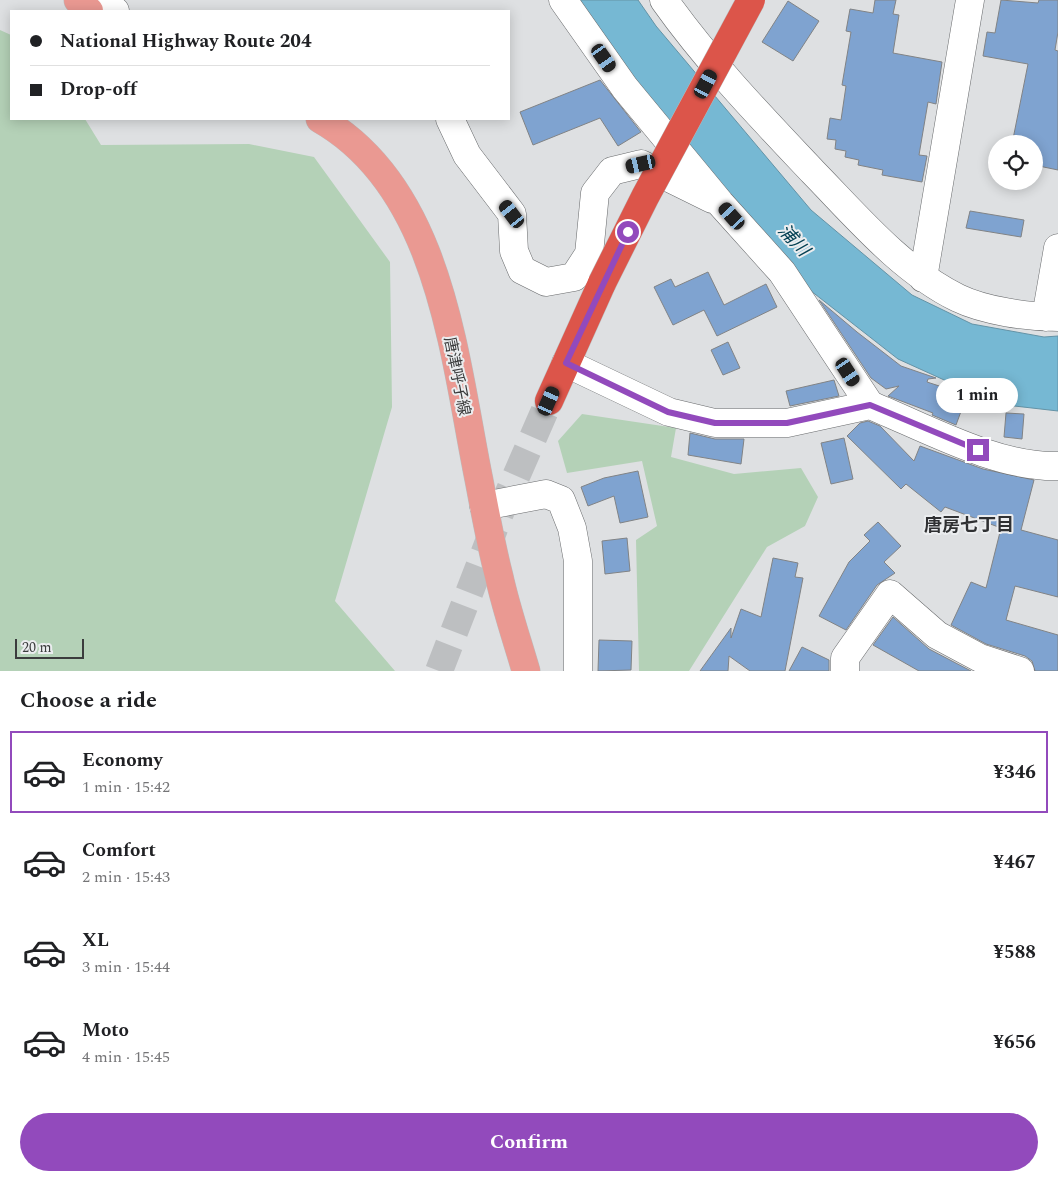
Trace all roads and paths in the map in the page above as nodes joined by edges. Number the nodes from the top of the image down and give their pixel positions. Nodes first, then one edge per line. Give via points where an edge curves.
1 (78, 0) edge
2 (99, 0) edge
3 (563, 0) edge
4 (664, 0) edge
5 (751, 0) edge
6 (970, 0) edge
7 (88, 10) edge
8 (114, 10) edge
9 (322, 120) edge
10 (450, 120) edge
11 (720, 203) junction
12 (1058, 248) edge
13 (923, 278) junction
14 (1052, 317) edge
15 (566, 363) junction
16 (549, 401) tunnel mouth
17 (870, 405) junction
18 (1058, 466) edge
19 (484, 506) junction
20 (526, 671) edge
21 (578, 671) edge
22 (845, 671) edge
23 (1020, 671) edge

1 - 7 main road
2 - 8 street
3 - 11 street via 625,88
4 - 13 street via 747,102 866,228
5 - 15 highway, bridge via 645,197
6 - 13 street
9 - 19 main road, 唐津呼子線 via 339,130 365,153 390,183 427,250 447,322
10 - 11 street via 467,155 512,214 514,250 522,270 546,282 574,277 588,254 595,193 612,171 641,164
11 - 17 street via 782,272
12 - 14 street
13 - 14 street via 960,299 1016,315
15 - 16 highway
15 - 17 street via 668,412 715,423 787,423
17 - 18 street via 1004,461 1039,467
19 - 20 main road, 唐津呼子線 via 499,577
19 - 21 street via 546,494 561,500 572,528 578,561
22 - 23 street via 845,658 890,594 938,635 980,658

